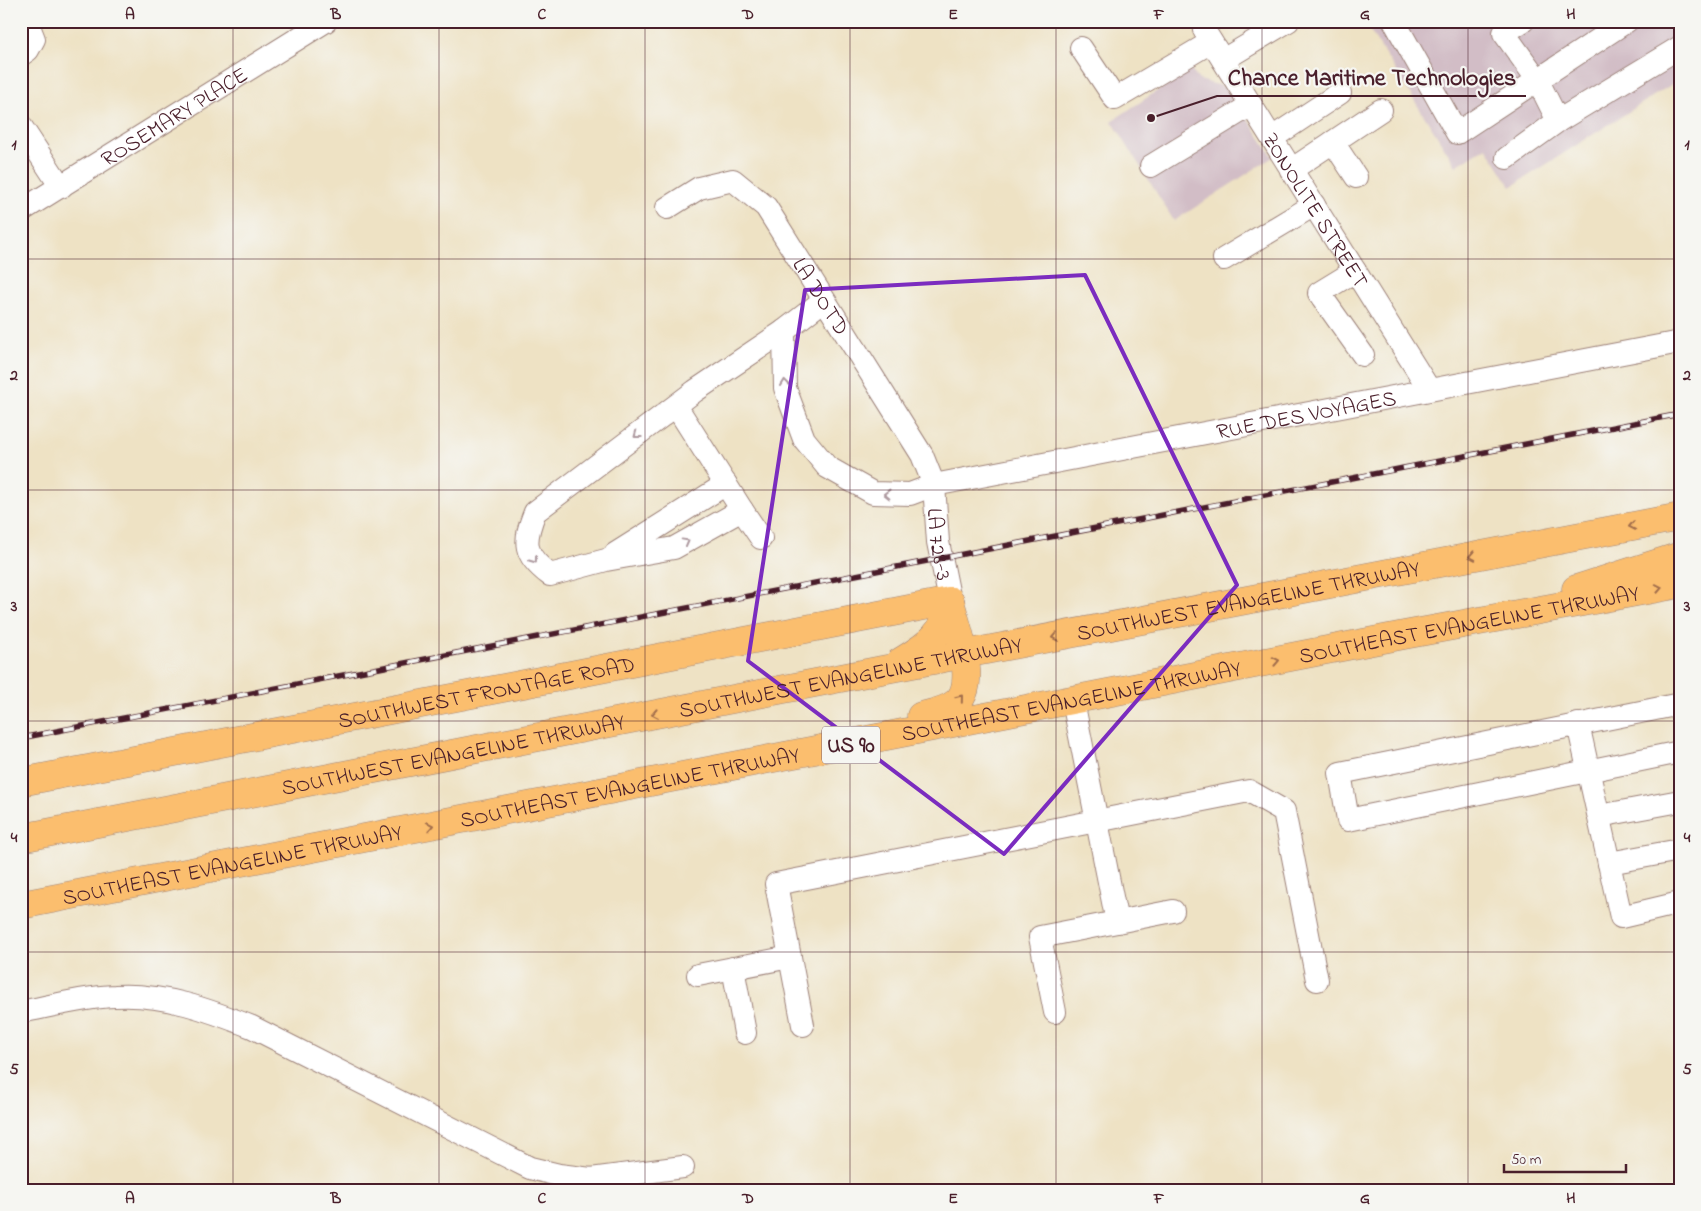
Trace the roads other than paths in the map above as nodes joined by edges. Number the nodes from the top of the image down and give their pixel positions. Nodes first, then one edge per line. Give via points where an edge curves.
1 (27, 21) edge
2 (326, 21) edge
3 (1288, 21) edge
4 (1394, 21) edge
5 (1523, 21) edge
6 (1628, 21) edge
7 (1213, 44) junction
8 (1680, 47) edge
9 (1081, 48) dead end
10 (21, 55) edge
11 (1537, 79) junction
12 (1340, 93) dead end
13 (1250, 105) junction
14 (1381, 110) dead end
15 (1558, 121) junction
16 (21, 126) edge
17 (1272, 138) junction
18 (1333, 142) junction
19 (1507, 158) dead end
20 (1151, 166) dead end
21 (1292, 170) junction
22 (1356, 177) dead end
23 (61, 187) junction
24 (1314, 205) junction
25 (667, 208) dead end
26 (21, 211) edge
27 (1224, 259) dead end
28 (1355, 271) junction
29 (824, 300) junction
30 (784, 331) junction
31 (1680, 342) edge
32 (1363, 355) dead end
33 (1429, 389) junction
34 (676, 406) junction
35 (726, 484) junction
36 (934, 485) junction
37 (742, 510) junction
38 (1680, 517) edge
39 (761, 538) dead end
40 (1680, 556) edge
41 (606, 560) junction
42 (1680, 584) edge
43 (950, 601) junction
44 (1475, 622) junction
45 (963, 654) junction
46 (892, 668) junction
47 (1072, 700) junction
48 (1680, 704) edge
49 (1578, 724) junction
50 (888, 738) junction
51 (1680, 752) edge
52 (1589, 771) junction
53 (21, 782) edge
54 (1680, 801) edge
55 (1599, 816) junction
56 (1096, 822) junction
57 (21, 838) edge
58 (1680, 850) edge
59 (1609, 863) junction
60 (1680, 903) edge
61 (21, 906) edge
62 (1172, 911) dead end
63 (1116, 922) junction
64 (790, 957) junction
65 (733, 968) junction
66 (698, 975) dead end
67 (1317, 980) dead end
68 (21, 1012) edge
69 (1055, 1012) dead end
70 (803, 1025) dead end
71 (745, 1034) dead end
72 (683, 1167) dead end

1 - 10 street via 34,39
2 - 23 street, ROSEMARY PLACE
3 - 7 street
4 - 11 street via 1457,133
5 - 11 street via 1504,33
6 - 11 street
7 - 9 street via 1115,99
7 - 13 street, ZONOLITE STREET
8 - 15 street
11 - 15 street
12 - 17 street
13 - 17 street, ZONOLITE STREET
13 - 20 street
14 - 18 street
15 - 19 street
16 - 23 street
17 - 21 street, ZONOLITE STREET
18 - 21 street
18 - 22 street
21 - 24 street, ZONOLITE STREET
23 - 26 street, ROSEMARY PLACE
24 - 27 street
24 - 28 street, ZONOLITE STREET
25 - 29 street, LA DOTD via 699,188 733,180 766,207
28 - 32 street via 1319,293
28 - 33 street, ZONOLITE STREET
29 - 30 street
29 - 36 street, LA DOTD via 922,455
30 - 34 street
36 -> 30 street, RUE DES VOYAGES via 910,494 873,493 827,468 804,438 785,388
31 - 33 street, RUE DES VOYAGES
33 - 36 street, RUE DES VOYAGES
34 - 35 street
34 -> 41 street via 534,512 526,548 536,564 550,575
35 - 37 street
35 - 41 street
36 - 43 street, LA 728-3 via 938,542
37 - 39 street
41 -> 37 street via 674,548
38 -> 45 main road, SOUTHWEST EVANGELINE THRUWAY
40 - 44 main road
44 -> 42 main road, SOUTHEAST EVANGELINE THRUWAY / US 90
43 - 45 main road
43 - 46 main road via 949,615 941,631 920,650
43 - 53 main road, SOUTHWEST FRONTAGE ROAD
47 -> 44 main road, SOUTHEAST EVANGELINE THRUWAY / US 90
45 - 46 main road, SOUTHWEST EVANGELINE THRUWAY
50 -> 45 main road via 920,716 946,710 961,698 968,680
46 -> 57 main road, SOUTHWEST EVANGELINE THRUWAY
47 - 50 main road, SOUTHEAST EVANGELINE THRUWAY / US 90
47 - 56 street
48 - 49 street
49 - 52 street
49 - 52 street via 1340,773 1348,820
61 -> 50 main road, SOUTHEAST EVANGELINE THRUWAY / US 90
51 - 52 street
52 - 55 street
54 - 55 street
55 - 59 street
56 - 63 street
56 - 64 street via 776,884
56 - 67 street via 1249,791 1284,811
58 - 59 street
59 - 60 street via 1621,917
62 - 63 street
63 - 69 street via 1040,937
64 - 65 street
64 - 70 street
65 - 66 street
65 - 71 street
68 - 72 street via 116,996 161,999 205,1009 252,1027 530,1168 591,1179

